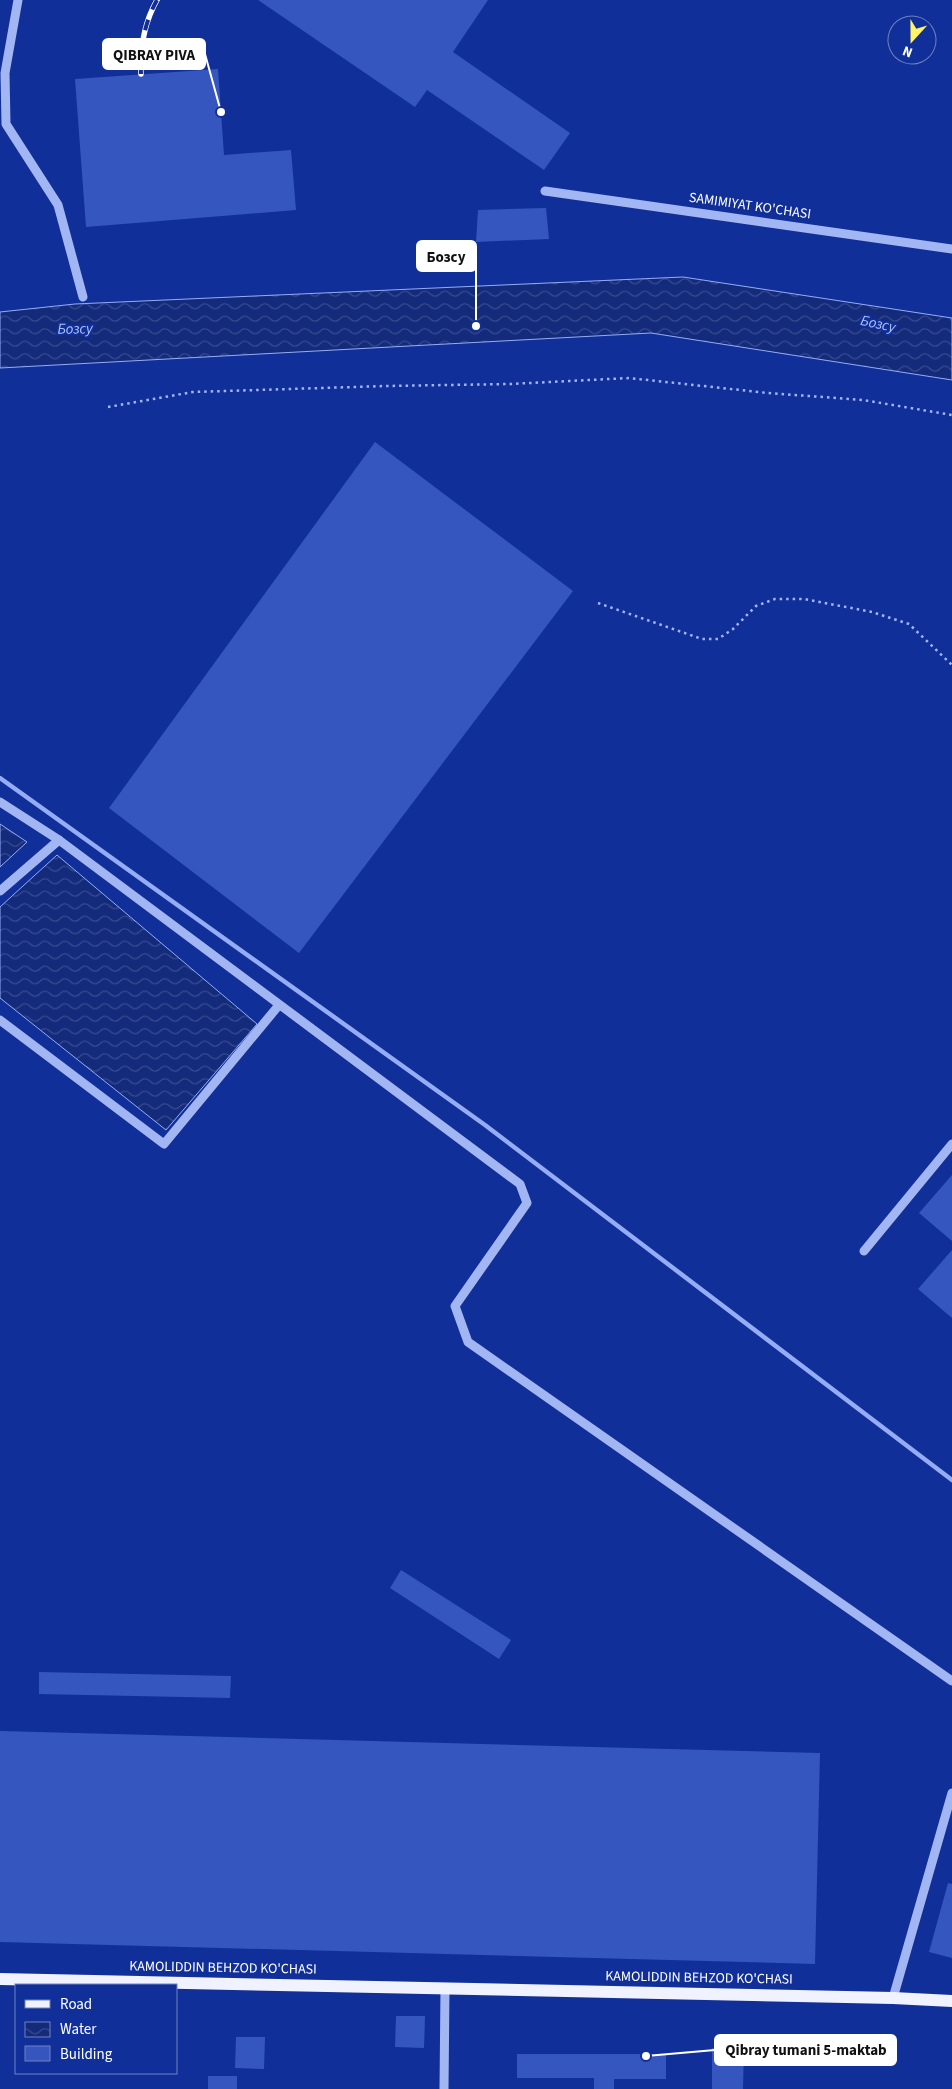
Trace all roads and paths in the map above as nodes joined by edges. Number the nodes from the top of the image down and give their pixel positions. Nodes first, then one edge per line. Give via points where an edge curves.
1 (18, 0) edge
2 (545, 191) dead end
3 (952, 248) edge
4 (83, 297) dead end
5 (108, 407) dead end
6 (952, 415) edge
7 (598, 603) dead end
8 (952, 665) edge
9 (0, 802) edge
10 (59, 840) junction
11 (0, 891) edge
12 (279, 1005) junction
13 (0, 1020) edge
14 (952, 1144) edge
15 (864, 1252) dead end
16 (952, 1680) edge
17 (952, 1794) edge
18 (0, 1979) edge
19 (445, 1988) junction
20 (894, 1998) junction
21 (952, 2001) edge
22 (444, 2089) edge

1 - 4 street via 5,73 6,124 58,205
2 - 3 street, SAMIMIYAT KO'CHASI
5 - 6 path via 193,392 629,378 863,400
7 - 8 path via 702,639 718,639 756,606 775,599 804,599 872,612 910,624
9 - 10 street
10 - 11 street
10 - 12 street
12 - 13 street via 164,1144
12 - 16 street via 520,1184 527,1203 455,1306 468,1342
14 - 15 street
17 - 20 street
18 - 19 main road, KAMOLIDDIN BEHZOD KO'CHASI
19 - 20 main road, KAMOLIDDIN BEHZOD KO'CHASI
19 - 22 street
20 - 21 main road, KAMOLIDDIN BEHZOD KO'CHASI

